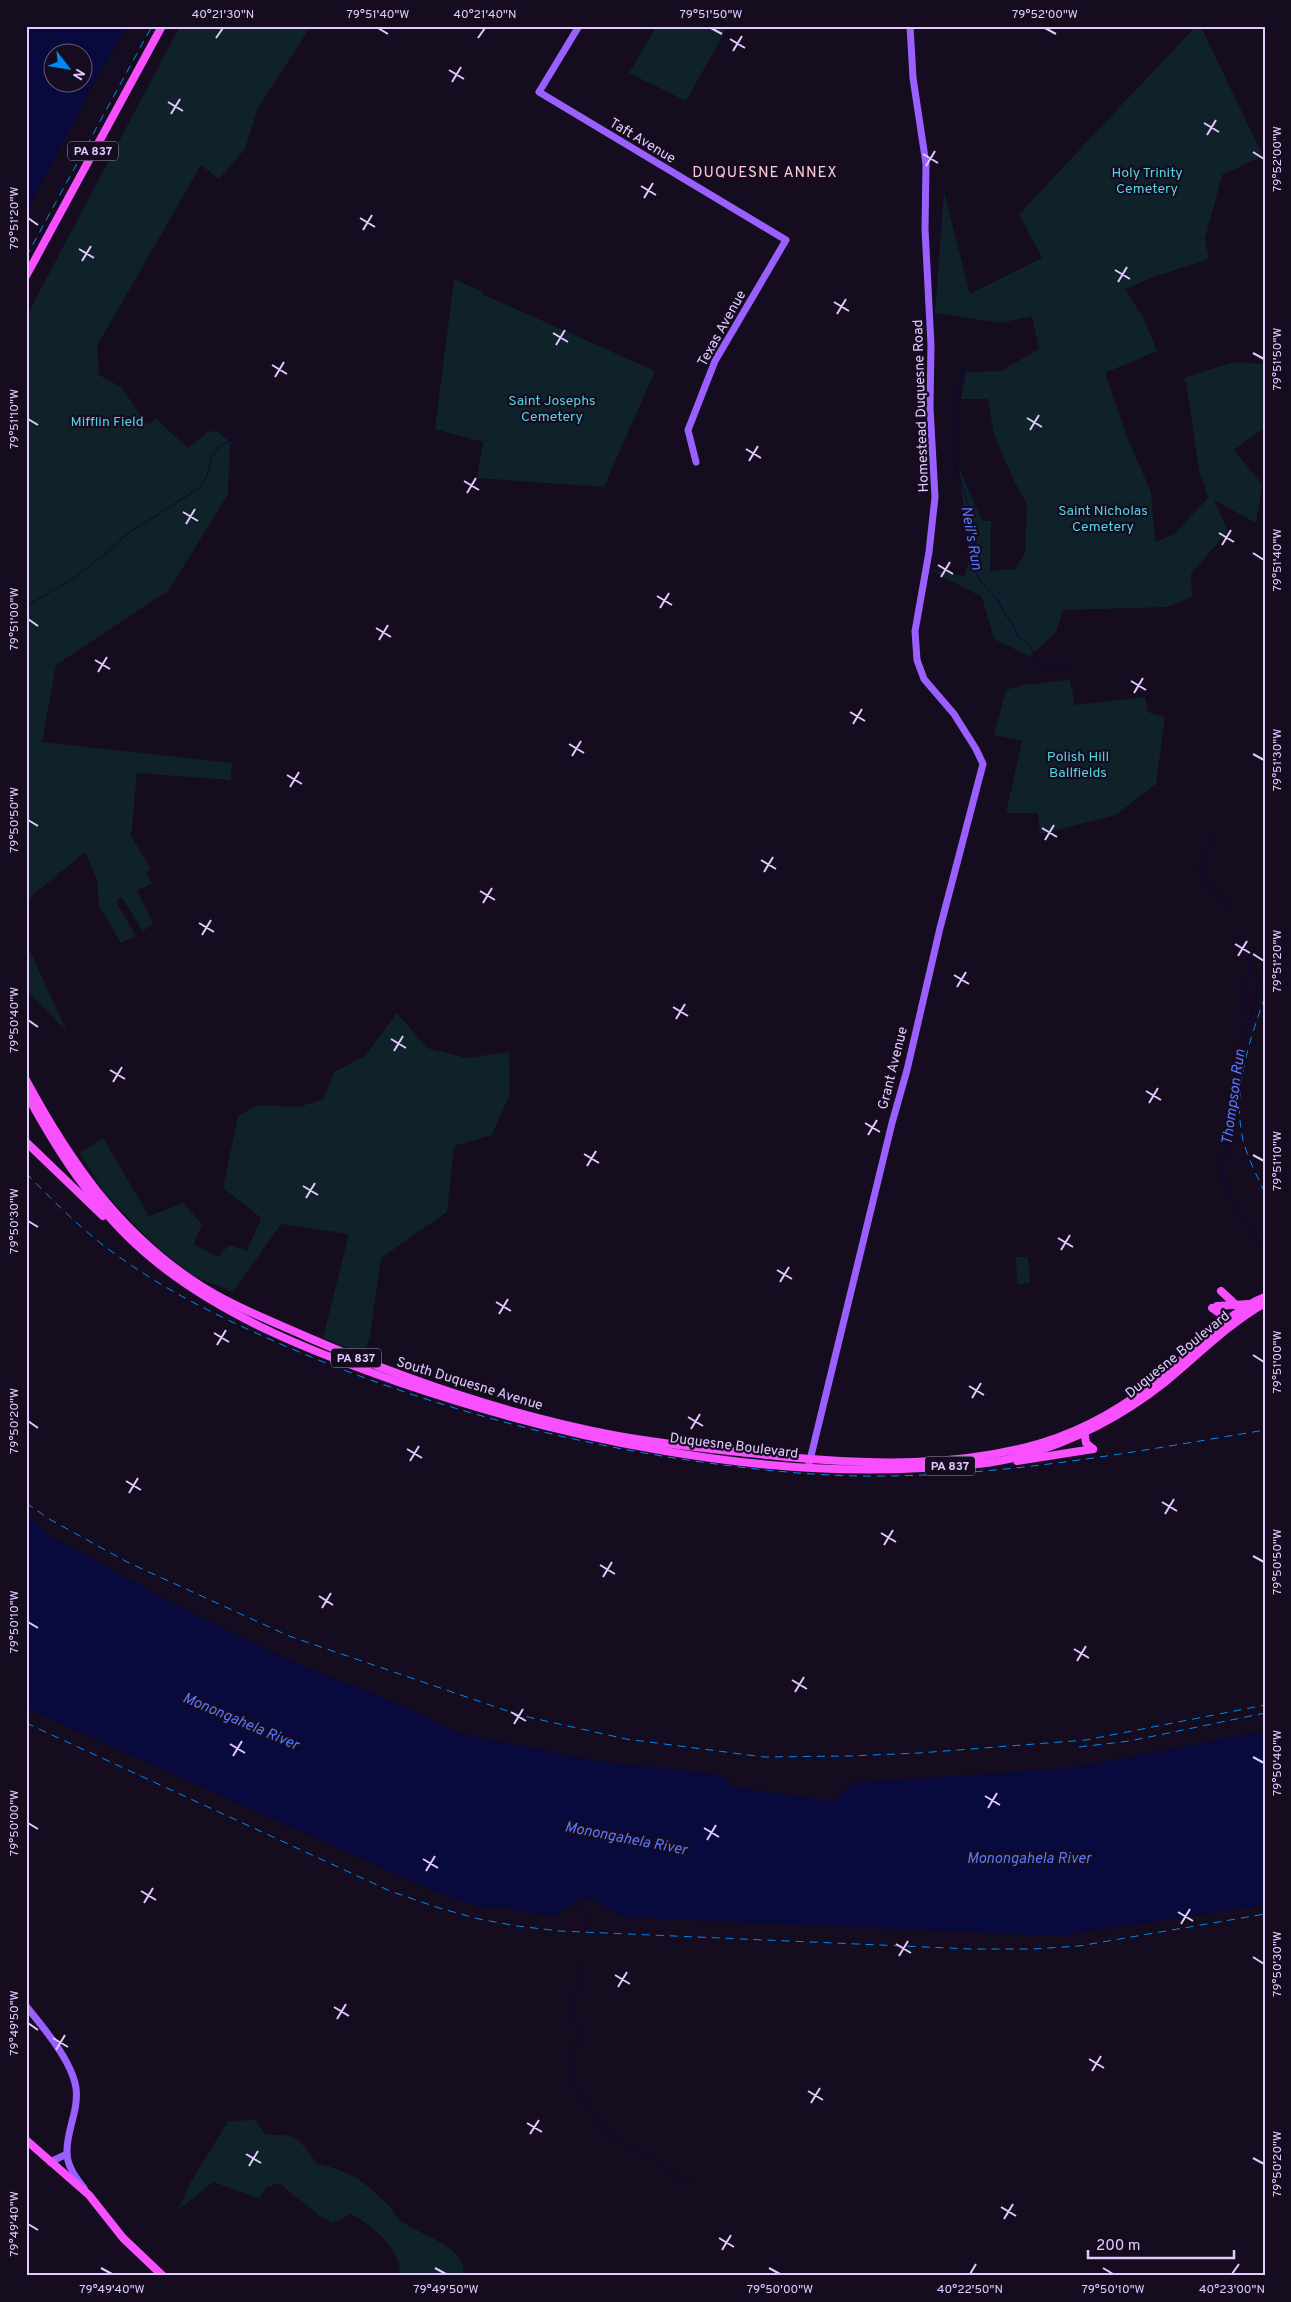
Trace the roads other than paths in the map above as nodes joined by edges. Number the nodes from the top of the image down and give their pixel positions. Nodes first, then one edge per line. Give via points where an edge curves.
1 (162, 26) edge
2 (579, 26) edge
3 (910, 26) edge
4 (786, 240) joint
5 (26, 276) edge
6 (696, 462) dead end
7 (982, 764) joint
8 (26, 1080) edge
9 (26, 1093) edge
10 (26, 1142) edge
11 (154, 1260) junction
12 (1221, 1291) dead end
13 (1265, 1297) edge
14 (1251, 1303) junction
15 (1265, 1303) edge
16 (1236, 1305) junction
17 (1221, 1326) junction
18 (1084, 1430) junction
19 (974, 1456) junction
20 (810, 1463) junction
21 (983, 1464) junction
22 (26, 2006) edge
23 (26, 2140) edge
24 (67, 2154) junction
25 (50, 2162) junction
26 (89, 2196) junction
27 (163, 2276) edge

1 - 5 main road, PA 837
2 - 4 street, Taft Avenue via 539,92
3 - 7 street, Homestead Duquesne Road via 913,78 926,164 925,229 935,498 916,631 917,660 924,679 954,714
4 - 6 street, Texas Avenue via 714,361 688,430
7 - 20 street, Grant Avenue
8 - 20 main road, South Duquesne Avenue / PA 837 via 84,1175 107,1205 165,1260 193,1281 261,1317 380,1368 494,1406 631,1438
9 - 11 main road via 62,1156 86,1189 122,1231
10 - 11 main road, PA 837 via 117,1231
11 - 20 main road, Duquesne Boulevard / PA 837 via 230,1311 315,1350 384,1377 507,1416 584,1435 739,1461
12 - 16 main road
13 - 14 main road, Duquesne Boulevard / PA 837
14 - 16 main road
14 - 17 main road, Duquesne Boulevard / PA 837
15 - 18 main road, Duquesne Boulevard / PA 837 via 1239,1320 1141,1400
16 - 17 main road via 1214,1307 1222,1315
17 - 18 main road, Duquesne Boulevard / PA 837 via 1146,1389
18 - 19 main road, Duquesne Boulevard / PA 837 via 1027,1447
18 - 21 main road, Duquesne Boulevard / PA 837 via 1028,1454
18 - 21 main road via 1086,1443 1093,1449
19 - 20 main road, Duquesne Boulevard / PA 837
19 - 21 main road
20 - 21 main road, Duquesne Boulevard / PA 837 via 898,1469
22 - 24 street via 46,2030 72,2073 76,2112
23 - 25 main road
24 - 25 street
24 - 26 street via 72,2172
25 - 26 main road
26 - 27 main road via 124,2238

